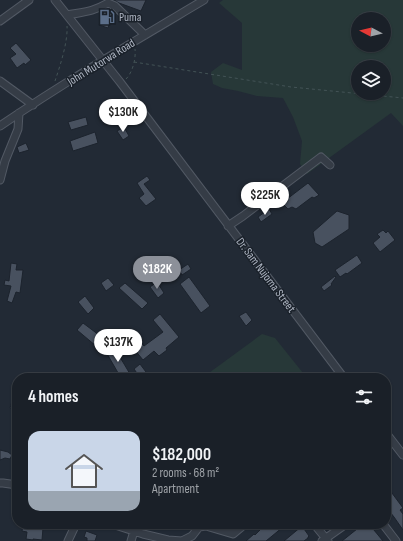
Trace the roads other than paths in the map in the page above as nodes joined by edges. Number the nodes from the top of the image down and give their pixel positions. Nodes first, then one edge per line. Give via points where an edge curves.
1 (29, 0) edge
2 (56, 0) edge
3 (204, 0) edge
4 (67, 15) junction
5 (0, 21) edge
6 (145, 35) junction
7 (103, 60) junction
8 (0, 81) edge
9 (33, 105) junction
10 (19, 113) junction
11 (0, 126) edge
12 (330, 164) dead end
13 (0, 180) edge
14 (228, 226) junction
15 (340, 373) edge
16 (391, 439) edge
17 (403, 455) edge
18 (0, 483) edge
19 (12, 484) edge
20 (74, 529) edge
21 (128, 529) edge
22 (198, 529) edge
23 (216, 529) edge
24 (239, 529) edge
25 (317, 529) edge
26 (339, 529) edge
27 (387, 529) edge
28 (134, 531) junction
29 (192, 538) edge
30 (325, 540) edge
31 (68, 541) edge
32 (131, 541) edge
33 (396, 541) edge

1 - 5 street
2 - 4 street, Dr. Sam Nujoma Street
3 - 6 street, John Mutorwa Road
4 - 6 street via 88,12 108,3 115,6
4 - 7 street, Dr. Sam Nujoma Street
6 - 7 street, John Mutorwa Road
7 - 9 street, John Mutorwa Road
7 - 14 street, Dr. Sam Nujoma Street
8 - 9 street
9 - 10 street, John Mutorwa Road
10 - 11 street, John Mutorwa Road
10 - 13 street via 18,129
12 - 14 street via 321,157
14 - 15 street, Dr. Sam Nujoma Street
16 - 17 street
18 - 19 street
20 - 31 street
21 - 28 street
22 - 29 street
23 - 24 street via 233,534
25 - 30 street
26 - 30 street
27 - 33 street
28 - 29 street via 168,540 182,541
28 - 32 street

